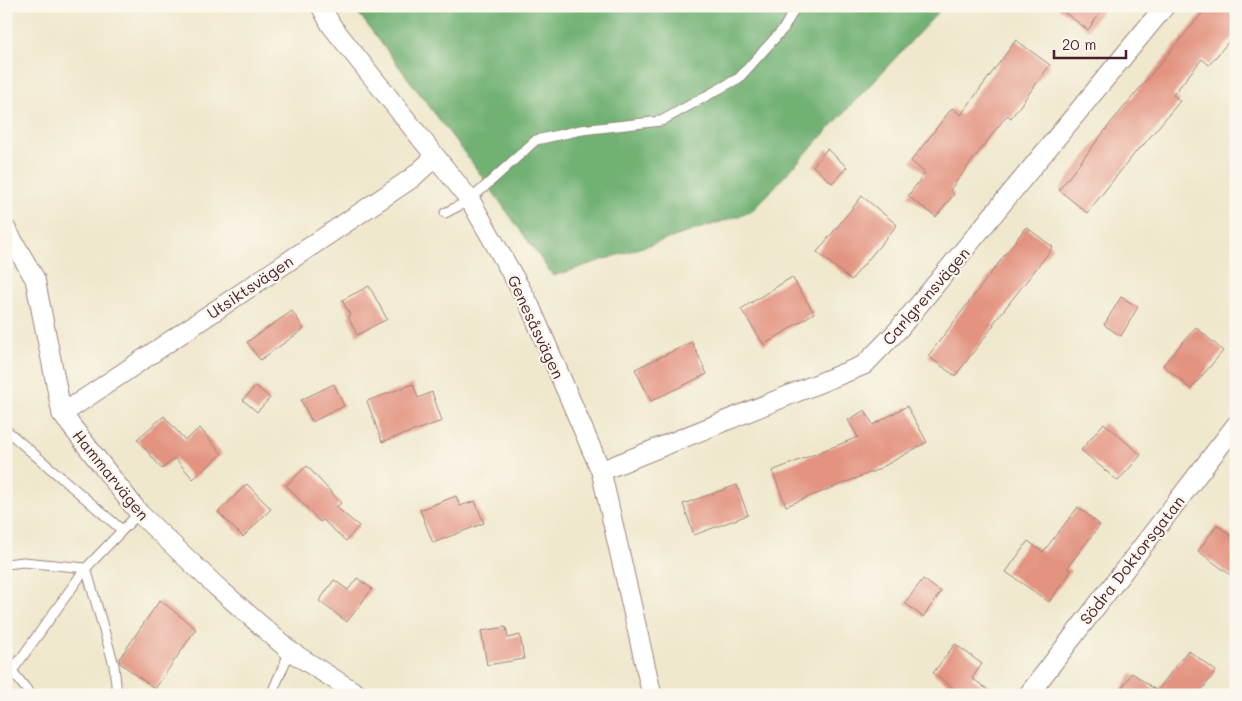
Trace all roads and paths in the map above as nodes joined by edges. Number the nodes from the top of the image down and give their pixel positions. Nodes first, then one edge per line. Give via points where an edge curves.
1 (321, 6) edge
2 (796, 6) edge
3 (1165, 6) edge
4 (435, 157) junction
5 (470, 200) junction
6 (445, 213) dead end
7 (6, 229) edge
8 (62, 414) junction
9 (1236, 426) edge
10 (6, 430) edge
11 (601, 471) junction
12 (139, 513) junction
13 (122, 530) junction
14 (6, 556) edge
15 (23, 562) junction
16 (6, 564) edge
17 (86, 568) junction
18 (290, 652) junction
19 (31, 695) edge
20 (117, 695) edge
21 (271, 695) edge
22 (359, 695) edge
23 (652, 695) edge
24 (1028, 695) edge

1 - 4 street, Genesåsvägen via 331,25
2 - 5 lane via 784,28 739,78 661,121 581,130 536,140
3 - 11 street, Carlgrensvägen via 898,330 864,366
4 - 5 street, Genesåsvägen
4 - 8 street, Utsiktsvägen via 412,178
5 - 6 lane
5 - 11 street, Genesåsvägen via 529,304
7 - 8 street, Hammarvägen via 35,279
8 - 12 street, Hammarvägen
9 - 24 street, Södra Doktorsgatan
10 - 13 lane
11 - 23 street, Genesåsvägen
12 - 13 lane
12 - 18 street, Hammarvägen
13 - 17 lane
14 - 15 lane
15 - 16 lane
15 - 17 lane
17 - 19 lane via 12,671
17 - 20 lane via 114,665
18 - 21 lane
18 - 22 street, Hammarvägen

